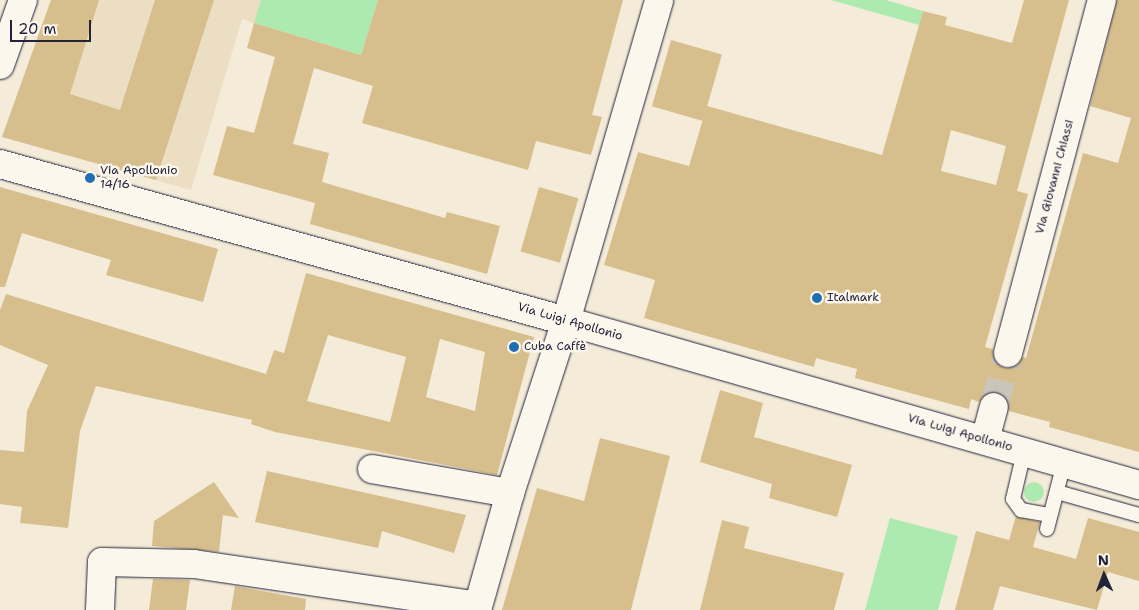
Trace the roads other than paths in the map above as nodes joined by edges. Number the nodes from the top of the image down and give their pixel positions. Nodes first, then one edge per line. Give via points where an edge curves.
1 (22, 0) edge
2 (658, 0) edge
3 (1102, 0) edge
4 (0, 65) edge
5 (0, 164) edge
6 (566, 321) junction
7 (1008, 353) tunnel mouth
8 (994, 407) tunnel mouth
9 (985, 440) junction
10 (1024, 452) junction
11 (1064, 463) junction
12 (372, 470) dead end
13 (1139, 485) edge
14 (1057, 492) junction
15 (510, 493) junction
16 (1139, 515) edge
17 (477, 608) edge
18 (100, 610) edge

1 - 4 street
2 - 6 street
3 - 7 street, Via Giovanni Chiassi
5 - 6 street, Via Luigi Apollonio
6 - 9 street, Via Luigi Apollonio
6 - 15 street
8 - 9 street
9 - 10 street, Via Luigi Apollonio
10 - 11 street, Via Luigi Apollonio
10 - 14 lane via 1013,500 1021,510 1049,522
11 - 13 street, Via Luigi Apollonio
11 - 14 lane
12 - 15 street
14 - 16 lane
15 - 17 street
17 - 18 street via 194,564 102,562

